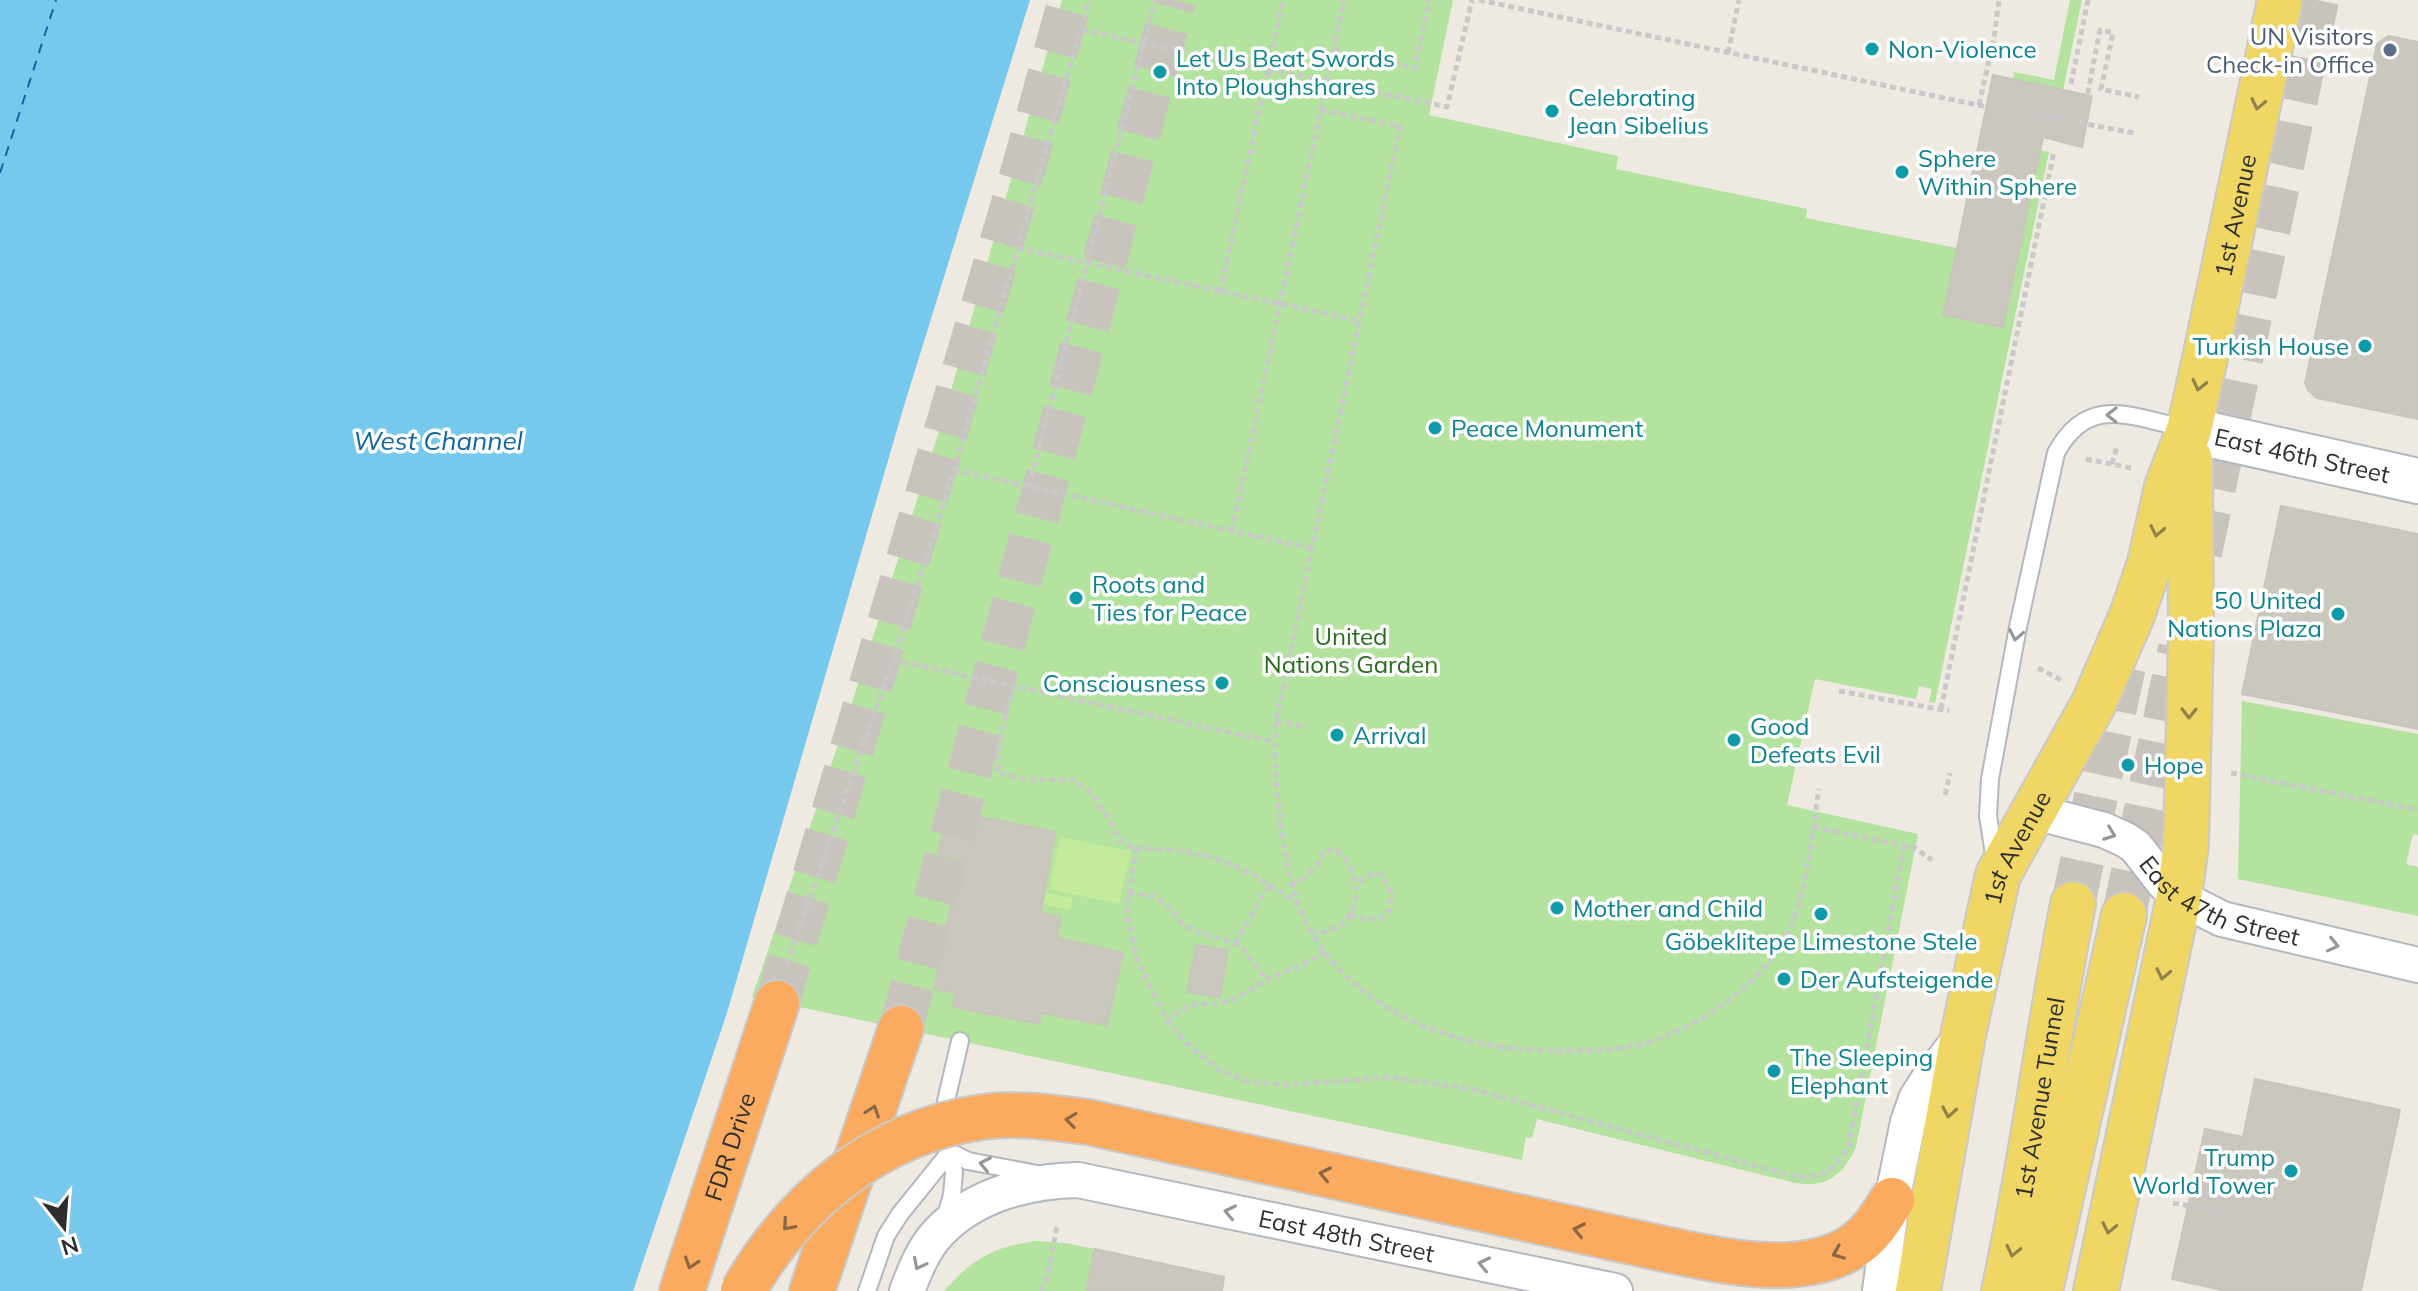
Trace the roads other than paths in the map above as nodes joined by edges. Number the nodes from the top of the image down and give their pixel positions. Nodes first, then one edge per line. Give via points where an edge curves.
1 (2280, 0) edge
2 (2189, 430) junction
3 (2418, 481) edge
4 (2035, 812) junction
5 (1998, 875) junction
6 (2179, 897) junction
7 (2073, 904) tunnel mouth
8 (2124, 915) tunnel mouth
9 (2418, 965) edge
10 (782, 984) tunnel mouth
11 (901, 1028) tunnel mouth
12 (1963, 1035) junction
13 (960, 1041) dead end
14 (950, 1152) junction
15 (1078, 1180) junction
16 (1892, 1200) junction
17 (940, 1231) junction
18 (682, 1291) edge
19 (743, 1291) edge
20 (812, 1291) edge
21 (867, 1291) edge
22 (907, 1291) edge
23 (1615, 1291) edge
24 (1880, 1291) edge
25 (1918, 1291) edge
26 (2004, 1291) edge
27 (2040, 1291) edge
28 (2096, 1291) edge

1 -> 2 main road, 1st Avenue
2 - 3 main road, East 46th Street
2 -> 4 main road, 1st Avenue via 2167,487 2132,615 2094,703
2 -> 5 lane via 2103,414 2075,425 2056,453 1990,779 1988,816
2 -> 6 main road, 1st Avenue via 2191,635 2186,844
4 - 5 main road, 1st Avenue
4 -> 6 street, East 47th Street via 2126,840
5 - 12 main road, 1st Avenue
6 -> 9 street, East 47th Street via 2222,919
6 -> 28 main road, 1st Avenue
7 -> 26 main road, 1st Avenue Tunnel
8 - 27 main road, 1st Avenue Tunnel
10 -> 18 highway, FDR Drive
20 -> 11 highway
12 - 16 street via 1916,1099
12 -> 25 main road, 1st Avenue
13 - 14 lane via 946,1101
15 -> 14 lane via 968,1161
14 - 17 lane via 952,1195
14 - 21 lane via 886,1236
15 - 17 street, East 48th Street via 1026,1185 1000,1194 976,1204
23 -> 15 street, East 48th Street
16 -> 19 highway, bridge via 1859,1242 1816,1262 1714,1260 1088,1122 984,1117 888,1147 833,1182 775,1240
16 - 24 street
17 -> 22 street

